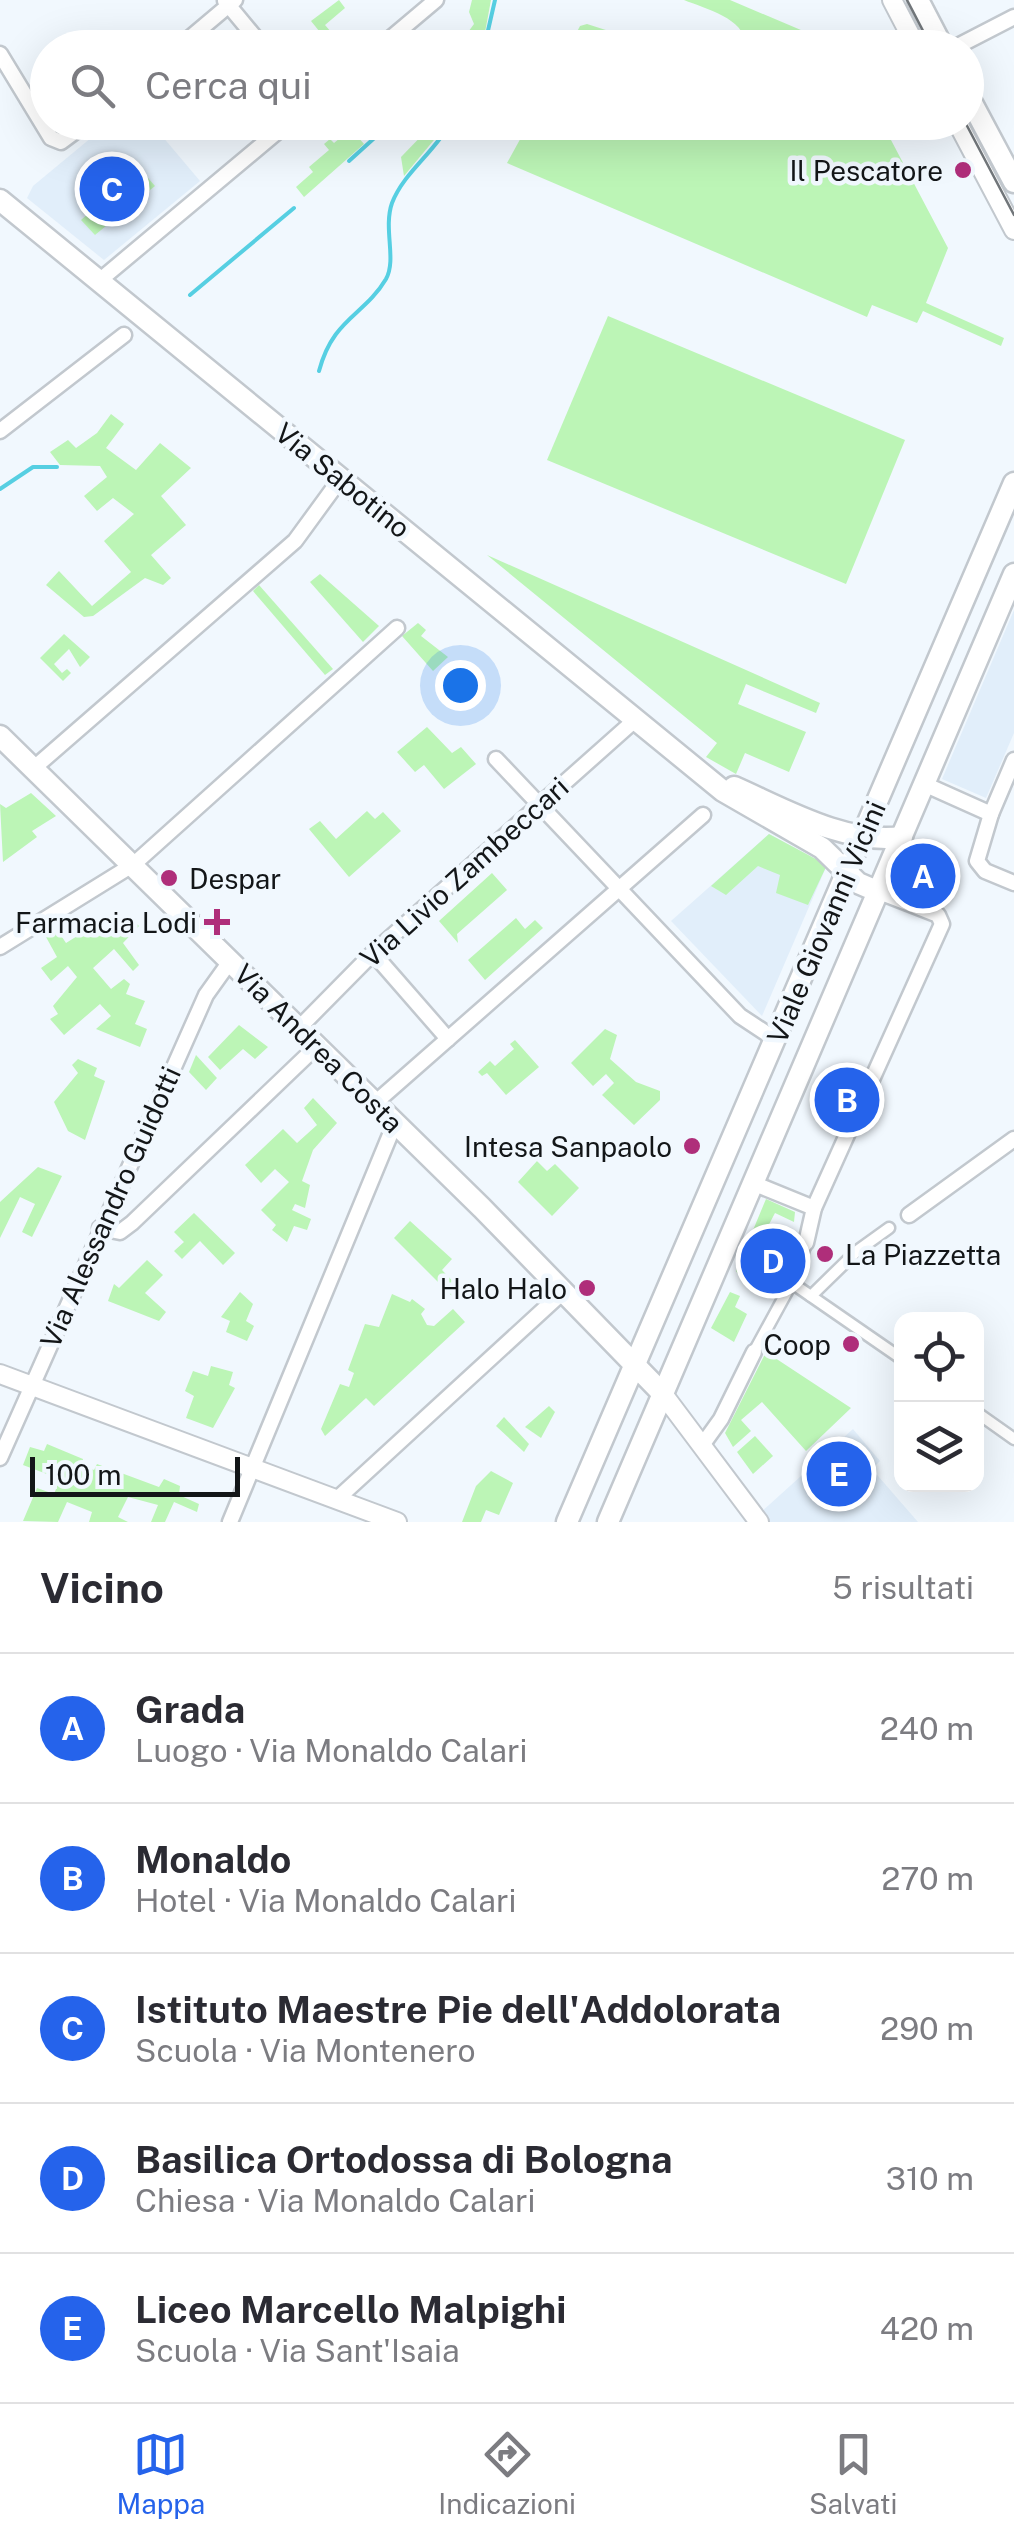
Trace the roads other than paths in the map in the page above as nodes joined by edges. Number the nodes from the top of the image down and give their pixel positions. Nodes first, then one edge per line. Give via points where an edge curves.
1 (436, 0) edge
2 (892, 0) edge
3 (918, 0) edge
4 (229, 2) edge
5 (1014, 16) edge
6 (198, 30) edge
7 (250, 30) edge
8 (400, 30) edge
9 (908, 30) edge
10 (934, 30) edge
11 (984, 32) edge
12 (0, 54) edge
13 (30, 101) edge
14 (984, 126) edge
15 (267, 140) edge
16 (966, 140) edge
17 (1014, 182) edge
18 (0, 200) edge
19 (1014, 230) edge
20 (99, 281) junction
21 (124, 335) dead end
22 (0, 431) edge
23 (341, 478) junction
24 (1014, 483) edge
25 (1014, 574) edge
26 (397, 628) dead end
27 (635, 720) junction
28 (0, 736) edge
29 (496, 759) dead end
30 (1014, 760) edge
31 (686, 761) junction
32 (34, 768) junction
33 (924, 784) junction
34 (538, 804) junction
35 (702, 814) dead end
36 (992, 814) junction
37 (863, 837) junction
38 (902, 837) junction
39 (134, 864) junction
40 (848, 871) junction
41 (1014, 883) edge
42 (619, 888) junction
43 (878, 892) junction
44 (0, 947) edge
45 (373, 953) junction
46 (230, 960) junction
47 (299, 1028) junction
48 (448, 1039) junction
49 (775, 1039) junction
50 (316, 1046) junction
51 (810, 1054) junction
52 (375, 1103) junction
53 (395, 1123) junction
54 (1014, 1140) edge
55 (755, 1184) junction
56 (814, 1208) junction
57 (909, 1215) dead end
58 (100, 1228) junction
59 (890, 1228) dead end
60 (806, 1243) joint
61 (792, 1282) junction
62 (565, 1290) junction
63 (811, 1296) junction
64 (754, 1352) joint
65 (894, 1353) edge
66 (636, 1362) junction
67 (0, 1374) edge
68 (30, 1386) junction
69 (663, 1394) junction
70 (984, 1418) edge
71 (1014, 1439) edge
72 (706, 1449) junction
73 (0, 1458) edge
74 (252, 1469) junction
75 (336, 1500) junction
76 (230, 1522) edge
77 (397, 1522) edge
78 (566, 1522) edge
79 (608, 1522) edge
80 (758, 1522) edge

1 - 8 street
2 - 9 street
3 - 10 main road
4 - 6 street
4 - 7 street
5 - 11 street
12 - 13 street
14 - 17 main road
15 - 20 street
16 - 19 street
18 - 20 main road, Via Sabotino
20 - 23 main road, Via Sabotino
21 - 22 street
23 - 27 main road, Via Sabotino
23 - 32 street via 295,540
24 - 37 main road, Viale Giovanni Vicini
25 - 33 main road, Viale Giovanni Vicini
26 - 39 street
27 - 31 main road, Via Sabotino
27 - 34 street, Via Livio Zambeccari
28 - 32 main road, Via Andrea Costa
29 - 34 street
30 - 36 street
31 - 37 main road, Via Sabotino via 745,792
31 - 40 main road, Via Sabotino
32 - 39 main road, Via Andrea Costa
33 - 36 street
33 - 38 main road, Viale Giovanni Vicini
34 - 42 street
34 - 45 street, Via Livio Zambeccari
35 - 42 street
36 - 41 street via 980,866
37 - 38 main road, Via Sabotino
37 - 40 main road, Viale Giovanni Vicini
38 - 43 main road, Viale Giovanni Vicini
39 - 44 street
39 - 46 main road, Via Andrea Costa
40 - 43 main road, Via Sabotino
40 - 49 main road, Viale Giovanni Vicini
42 - 48 street
42 - 49 street via 740,1016
43 - 51 main road, Viale Giovanni Vicini
43 - 56 street via 938,915 942,924
45 - 47 street, Via Livio Zambeccari
45 - 48 street
46 - 47 main road, Via Andrea Costa
46 - 58 street, Via Alessandro Guidotti via 206,994
47 - 50 main road, Via Andrea Costa
48 - 52 street
49 - 51 main road
49 - 66 main road, Viale Giovanni Vicini
50 - 52 main road, Via Andrea Costa
50 - 58 street via 132,1223 120,1232
51 - 55 main road, Viale Giovanni Vicini
52 - 53 main road, Via Andrea Costa
53 - 62 main road, Via Andrea Costa
53 - 74 street
54 - 57 street
55 - 56 street
55 - 69 main road, Viale Giovanni Vicini
56 - 60 street
58 - 68 street, Via Alessandro Guidotti
59 - 63 street
60 - 61 street
61 - 63 street
61 - 64 street
62 - 66 main road, Via Andrea Costa
62 - 75 street
63 - 65 street
64 - 72 street
66 - 69 main road, Via Andrea Costa
66 - 78 main road, Viale Giovanni Vicini
67 - 68 street
68 - 73 street, Via Alessandro Guidotti
68 - 74 street
69 - 72 street
69 - 79 main road, Viale Giovanni Vicini
70 - 71 street
72 - 80 street
74 - 75 street
74 - 76 street
75 - 77 street

